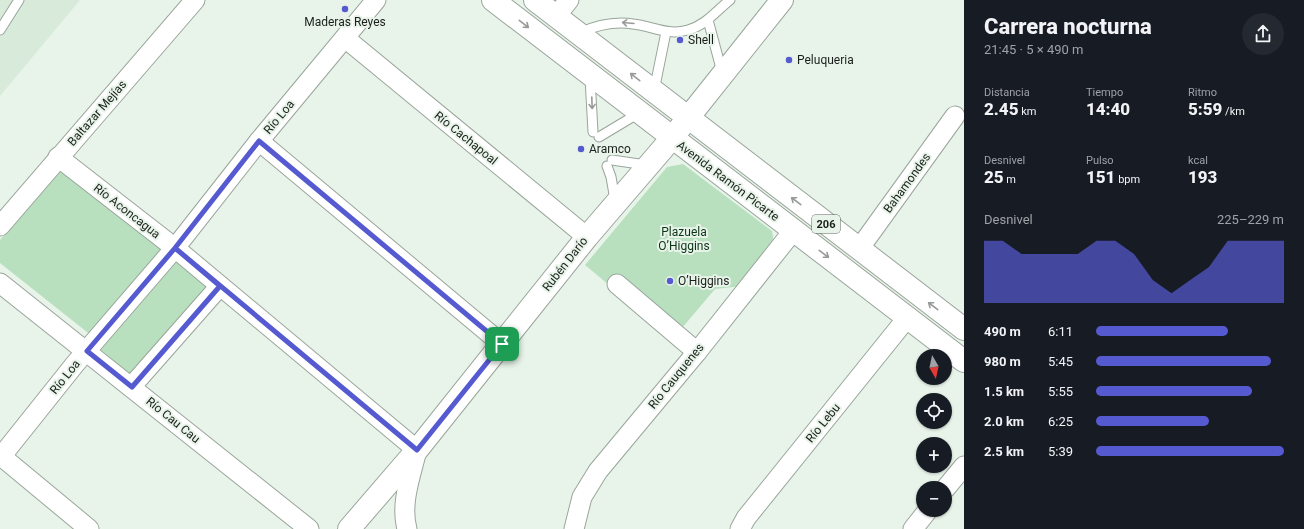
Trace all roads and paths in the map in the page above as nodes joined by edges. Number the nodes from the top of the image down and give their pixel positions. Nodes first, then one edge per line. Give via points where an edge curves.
1 (19, 0) edge
2 (195, 0) edge
3 (376, 0) edge
4 (493, 0) edge
5 (535, 0) edge
6 (730, 0) edge
7 (782, 0) edge
8 (562, 8) edge
9 (708, 20) junction
10 (0, 30) edge
11 (666, 32) junction
12 (578, 34) junction
13 (345, 38) junction
14 (589, 74) junction
15 (723, 74) junction
16 (654, 93) junction
17 (638, 113) junction
18 (955, 116) dead end
19 (687, 118) junction
20 (672, 138) junction
21 (259, 141) junction
22 (58, 157) junction
23 (648, 166) junction
24 (615, 204) junction
25 (0, 226) edge
26 (793, 230) junction
27 (587, 237) junction
28 (175, 248) junction
29 (859, 249) junction
30 (0, 283) edge
31 (617, 284) dead end
32 (220, 286) junction
33 (907, 318) junction
34 (964, 329) edge
35 (502, 344) junction
36 (87, 351) junction
37 (697, 352) junction
38 (964, 361) edge
39 (132, 387) junction
40 (417, 450) junction
41 (1, 457) edge
42 (964, 466) edge
43 (952, 481) edge
44 (922, 517) edge
45 (89, 529) edge
46 (309, 529) edge
47 (349, 529) edge
48 (407, 529) edge
49 (574, 529) edge
50 (740, 529) edge
51 (913, 529) edge

1 - 10 lane
2 - 22 street, Baltazar Mejías
3 - 13 street, Río Loa
4 -> 14 main road, Avenida Ramón Picarte / 206
5 - 8 main road, Avenida Ramón Picarte / 206
6 - 9 lane
7 - 15 main road, Rubén Darío
8 - 12 main road, Avenida Ramón Picarte / 206
9 - 11 lane via 688,30
9 - 15 lane
11 -> 12 lane via 619,23 591,28
11 - 16 lane
16 -> 12 main road, Avenida Ramón Picarte / 206
13 - 21 street, Río Loa
13 - 27 street, Río Cachapoal
14 - 17 main road, Avenida Ramón Picarte / 206
14 -> 17 lane via 596,135
15 - 19 main road, Rubén Darío
16 - 19 main road, Avenida Ramón Picarte / 206
17 - 20 main road, Avenida Ramón Picarte / 206
18 - 29 street, Bahamondes
19 - 20 main road, Rubén Darío
29 -> 19 main road, Avenida Ramón Picarte / 206
20 - 23 main road, Rubén Darío
20 - 26 main road, Avenida Ramón Picarte / 206
21 - 28 street, Río Loa
21 - 35 street
22 - 25 street, Baltazar Mejías
22 - 28 street, Río Aconcagua
23 - 24 main road, Rubén Darío
23 - 24 lane via 610,163
24 - 27 main road, Rubén Darío
26 -> 33 main road, Avenida Ramón Picarte / 206
26 - 37 street, Río Cauquenes
27 - 35 main road, Rubén Darío
28 - 32 street, Río Aconcagua
28 - 36 street, Río Loa
34 -> 29 main road, Avenida Ramón Picarte / 206
30 - 36 street, Río Cau Cau
31 - 37 street
32 - 39 street
32 - 40 street, Río Aconcagua
33 - 38 main road, Avenida Ramón Picarte / 206
33 - 50 street, Río Lebu via 746,518
35 - 40 main road, Rubén Darío
36 - 39 street, Río Cau Cau
36 - 41 street, Río Loa
37 - 49 street, Río Cauquenes via 589,483 577,511
39 - 46 street, Río Cau Cau
40 - 47 main road, Rubén Darío
40 - 48 street via 406,495
41 - 45 street
42 - 43 street
44 - 51 street

